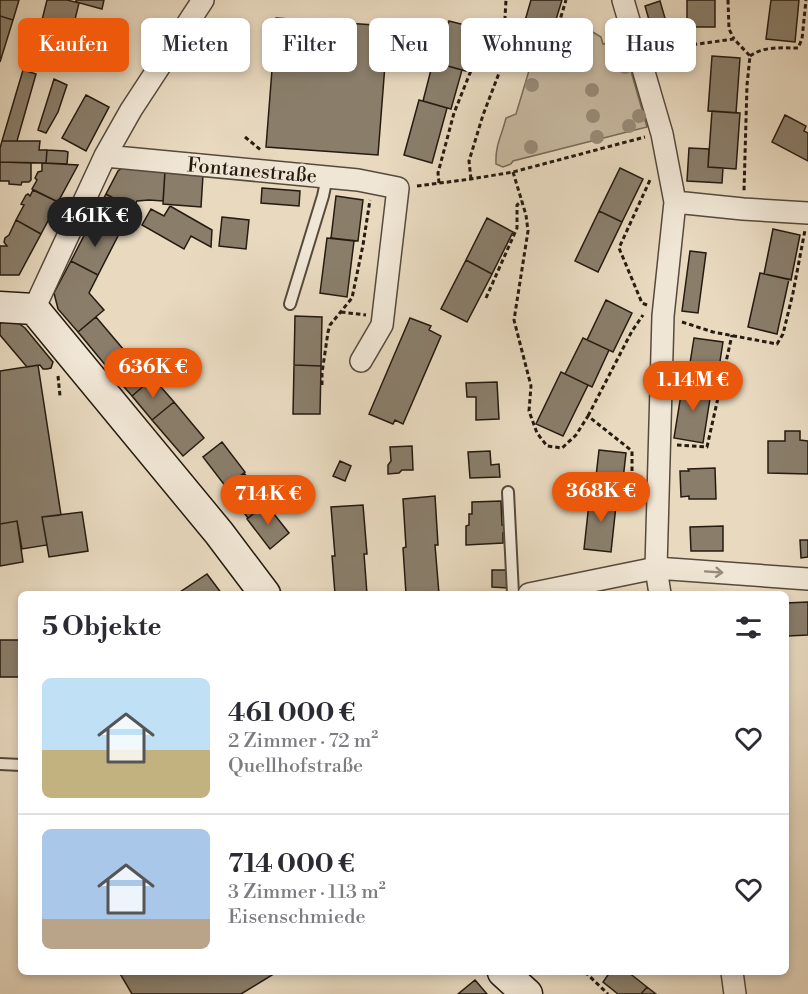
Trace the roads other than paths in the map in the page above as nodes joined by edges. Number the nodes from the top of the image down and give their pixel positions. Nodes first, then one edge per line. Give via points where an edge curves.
1 (203, 0) edge
2 (623, 0) edge
3 (105, 156) junction
4 (327, 177) junction
5 (675, 202) junction
6 (808, 213) edge
7 (290, 304) dead end
8 (0, 307) edge
9 (34, 309) junction
10 (361, 361) dead end
11 (508, 492) dead end
12 (656, 568) junction
13 (808, 579) edge
14 (263, 591) edge
15 (513, 591) edge
16 (544, 591) edge
17 (660, 591) edge
18 (0, 764) edge
19 (18, 765) edge
20 (506, 975) edge
21 (733, 975) edge
22 (527, 994) edge
23 (735, 994) edge

1 - 3 street
2 - 5 street via 662,134
3 - 4 street, Fontanestraße
3 - 9 street
4 - 7 lane
4 - 10 street, Fontanestraße via 398,188 382,325
5 - 6 street
5 - 12 street via 657,313 660,443
8 - 9 street
9 - 14 street
11 - 15 lane
12 -> 13 street
12 - 16 street
12 - 17 street
18 - 19 lane
20 - 22 street
21 - 23 street

